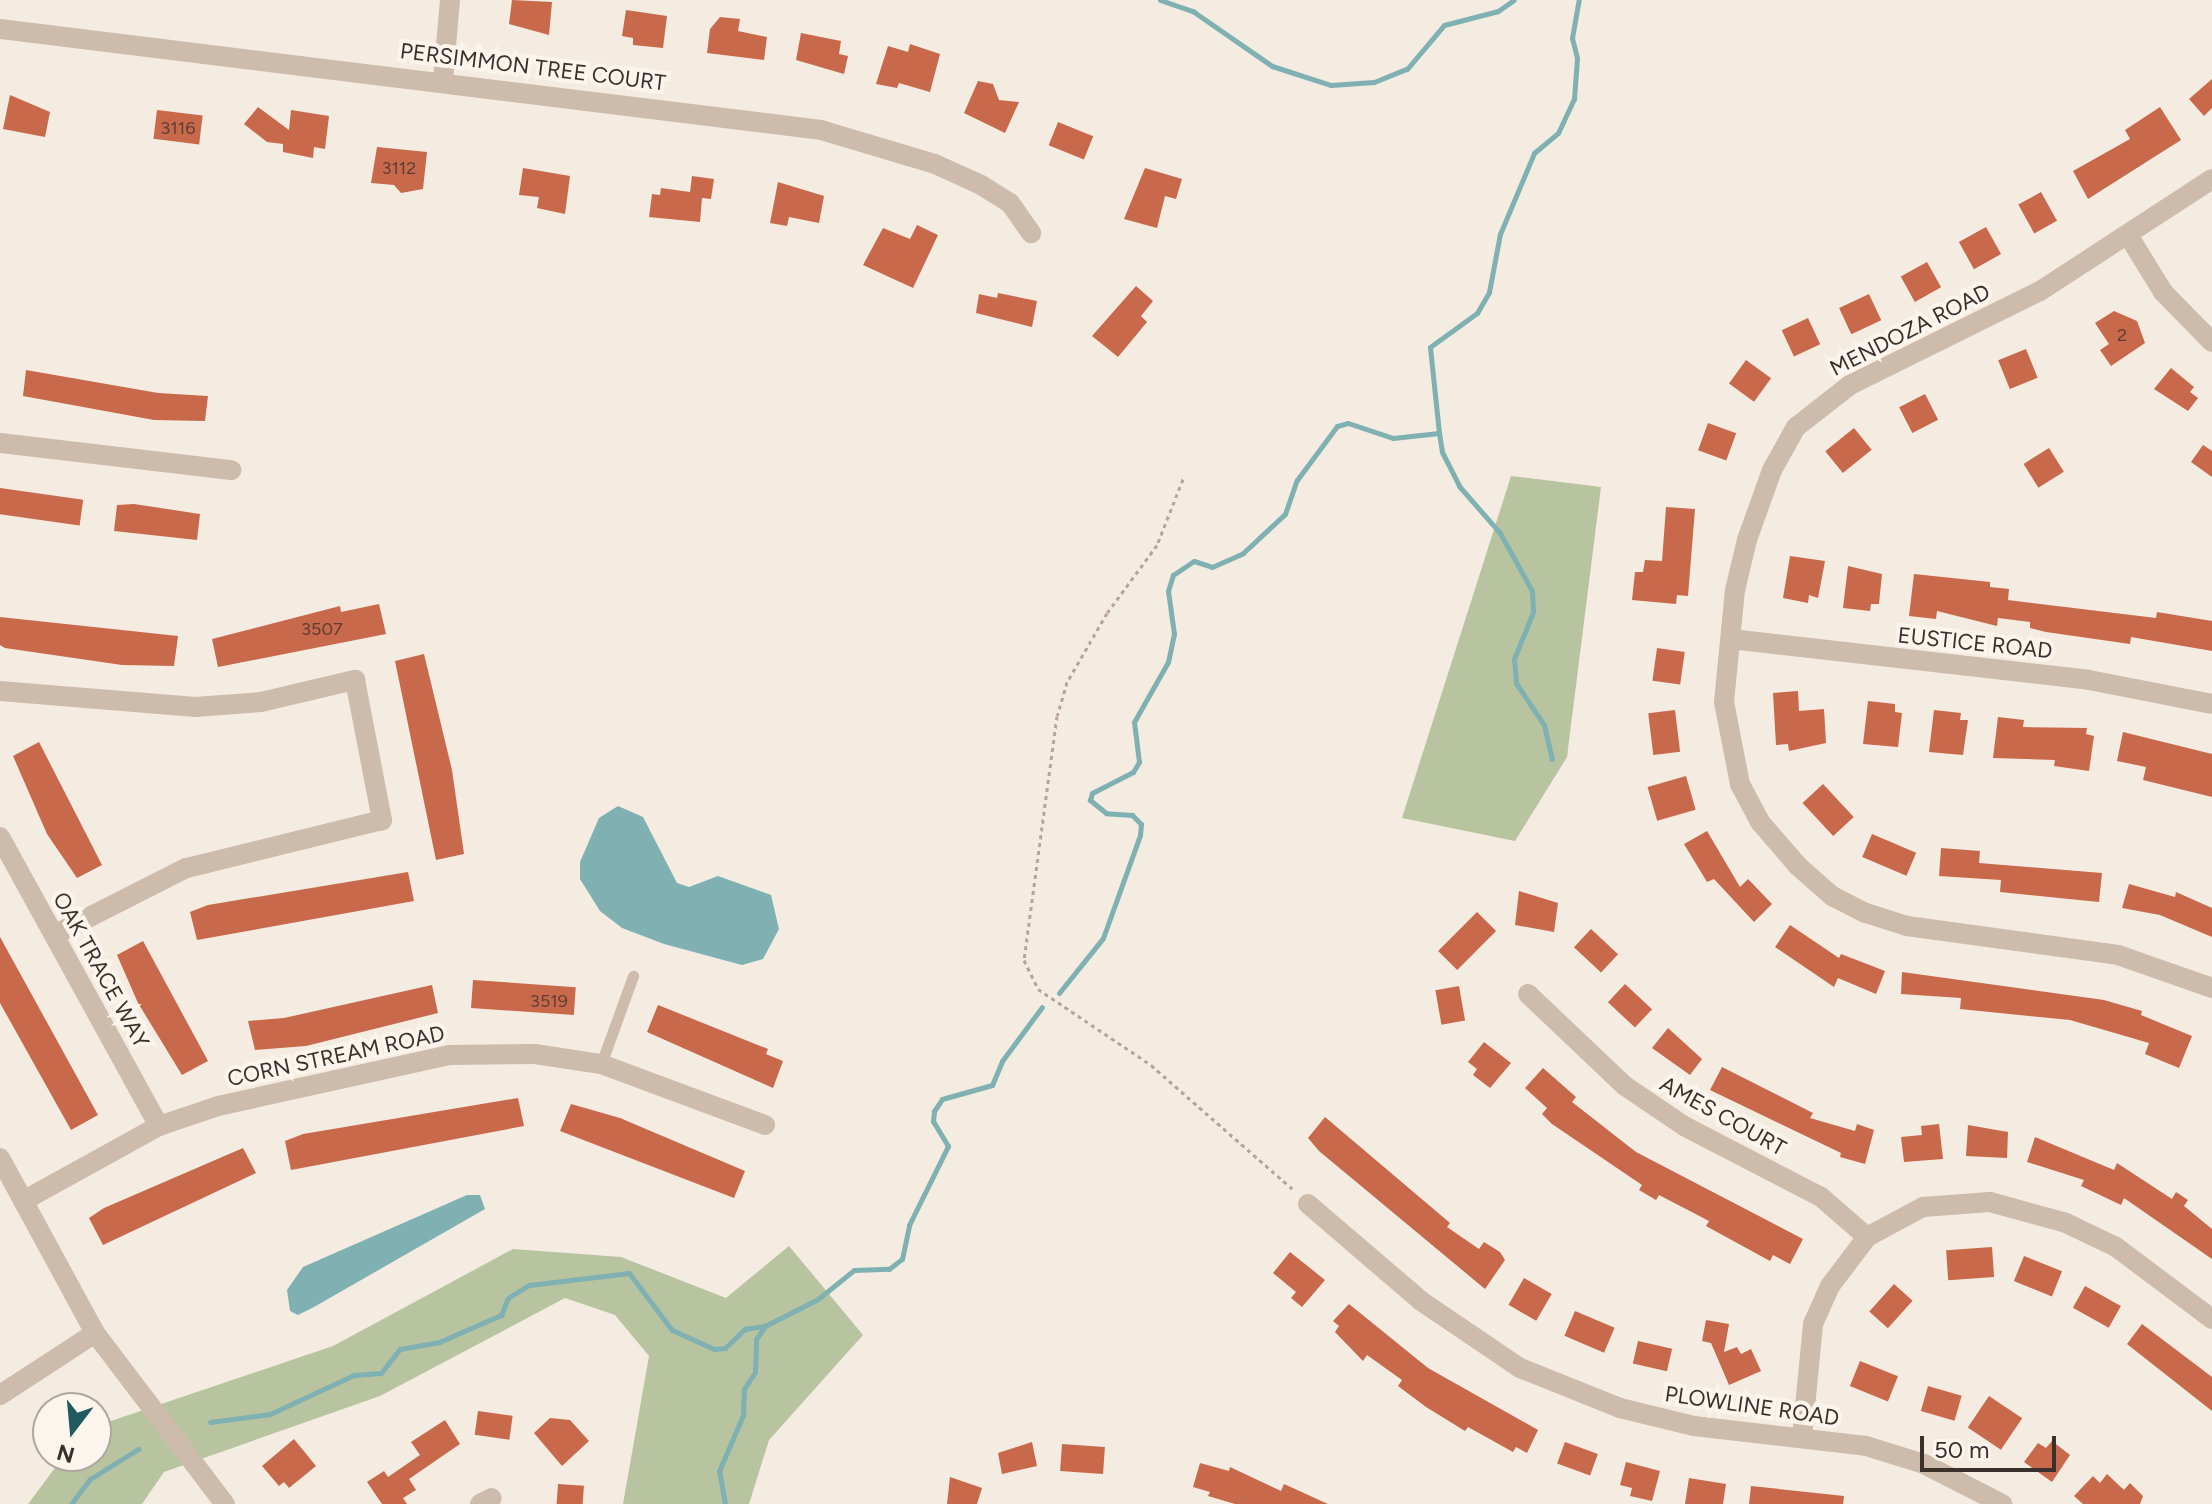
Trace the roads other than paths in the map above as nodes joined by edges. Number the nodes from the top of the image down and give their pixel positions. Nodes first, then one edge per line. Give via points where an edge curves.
1 (450, 0) edge
2 (0, 29) edge
3 (443, 80) junction
4 (2212, 179) edge
5 (1031, 233) dead end
6 (2128, 235) junction
7 (2212, 342) edge
8 (0, 443) edge
9 (231, 470) dead end
10 (1731, 639) junction
11 (0, 691) edge
12 (2212, 704) edge
13 (0, 837) edge
14 (54, 935) junction
15 (633, 976) dead end
16 (2212, 988) edge
17 (1528, 994) dead end
18 (601, 1064) junction
19 (765, 1125) dead end
20 (159, 1126) junction
21 (0, 1158) edge
22 (23, 1201) junction
23 (1308, 1204) road end
24 (1867, 1237) junction
25 (2212, 1319) edge
26 (95, 1333) junction
27 (0, 1395) edge
28 (1802, 1437) junction
29 (225, 1504) edge
30 (2002, 1504) edge

1 - 3 street
2 - 3 street, PERSIMMON TREE COURT
3 - 5 street, PERSIMMON TREE COURT via 821,130 935,164 981,185 1010,203
4 - 6 street, MENDOZA ROAD
6 - 7 street via 2163,292
6 - 10 street, MENDOZA ROAD via 2040,291 1850,385 1796,427 1772,470 1747,540
8 - 9 street
10 - 12 street, EUSTICE ROAD via 2089,680
10 - 16 street, MENDOZA ROAD via 1724,702 1740,784 1760,822 1832,896 1907,926 2118,955
11 - 14 street via 195,707 261,702 355,680 382,820 186,868
13 - 14 street, OAK TRACE WAY
14 - 20 street, OAK TRACE WAY
15 - 18 lane
17 - 24 street, AMES COURT via 1625,1086 1684,1126 1821,1197
18 - 19 street, CORN STREAM ROAD
18 - 20 street, CORN STREAM ROAD via 535,1054 449,1055 218,1106
20 - 22 street, CORN STREAM ROAD
21 - 22 street
22 - 26 street
23 - 28 street, PLOWLINE ROAD via 1421,1301 1520,1368 1620,1408 1694,1426
24 - 25 street via 1923,1207 1958,1202 2006,1205 2066,1223 2116,1247
24 - 28 street via 1830,1286 1813,1324
26 - 27 street
26 - 29 street
28 - 30 street, PLOWLINE ROAD via 1866,1446 1924,1464

